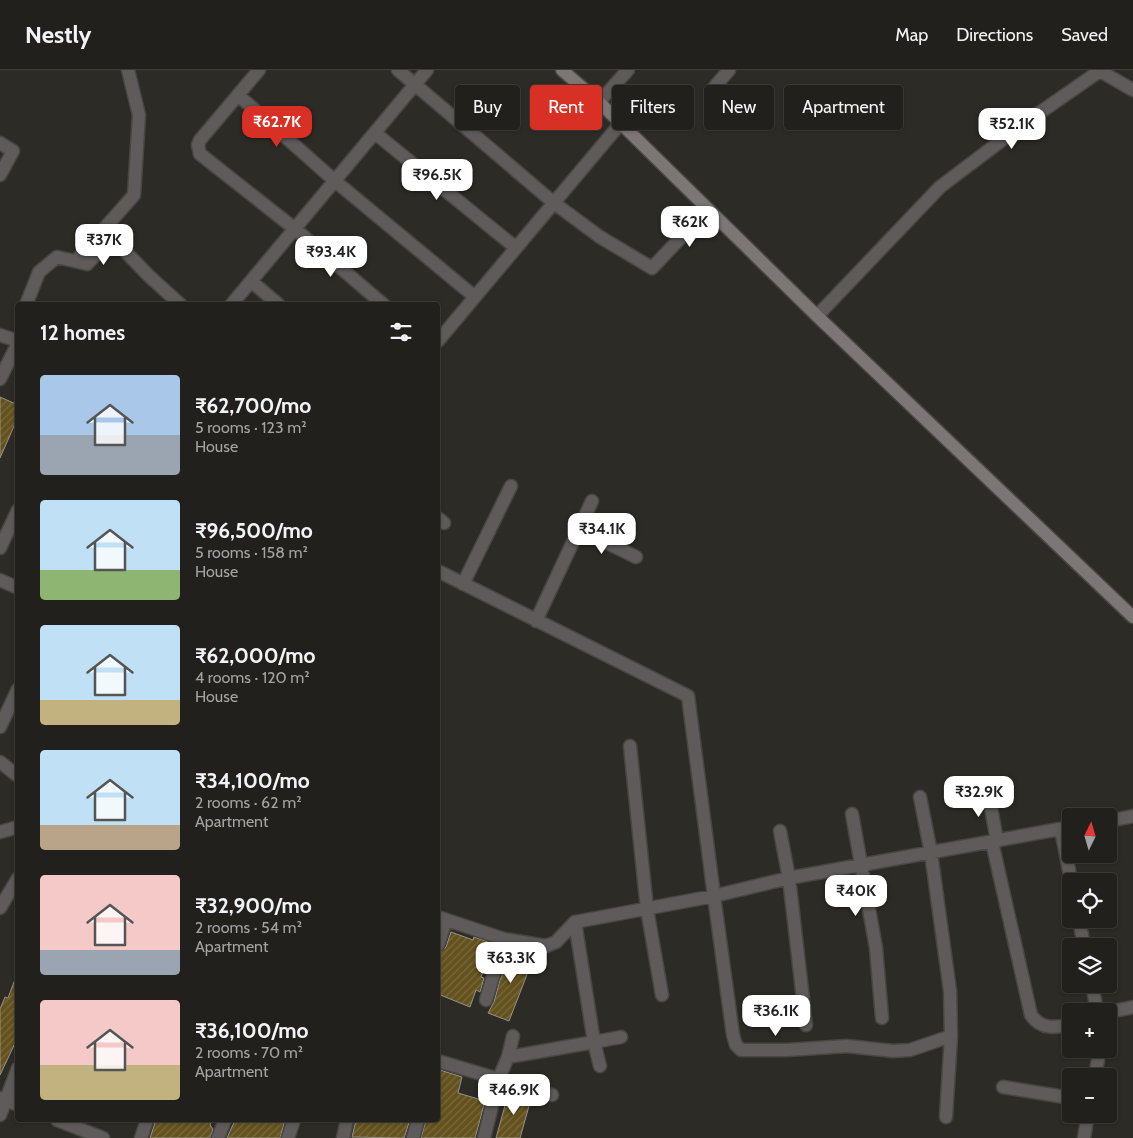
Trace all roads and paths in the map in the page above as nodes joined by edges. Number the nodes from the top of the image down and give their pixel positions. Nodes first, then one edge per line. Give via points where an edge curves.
1 (128, 70) edge
2 (259, 70) edge
3 (398, 70) edge
4 (428, 70) edge
5 (562, 70) edge
6 (628, 70) edge
7 (729, 70) edge
8 (1100, 70) edge
9 (415, 84) junction
10 (579, 85) edge
11 (716, 85) edge
12 (1133, 90) edge
13 (238, 95) junction
14 (602, 98) edge
15 (602, 106) edge
16 (612, 116) edge
17 (615, 130) edge
18 (626, 130) edge
19 (375, 133) junction
20 (0, 143) edge
21 (0, 175) edge
22 (335, 181) junction
23 (554, 203) junction
24 (708, 209) junction
25 (294, 229) junction
26 (516, 248) junction
27 (87, 264) junction
28 (251, 281) junction
29 (475, 297) junction
30 (27, 302) edge
31 (178, 302) edge
32 (234, 302) edge
33 (276, 302) edge
34 (380, 302) edge
35 (817, 316) junction
36 (0, 335) edge
37 (440, 339) edge
38 (15, 341) edge
39 (15, 348) edge
40 (0, 379) edge
41 (511, 486) dead end
42 (592, 501) dead end
43 (15, 516) edge
44 (579, 529) junction
45 (0, 548) edge
46 (636, 557) dead end
47 (440, 572) edge
48 (0, 580) edge
49 (463, 584) junction
50 (15, 587) edge
51 (1133, 616) edge
52 (536, 621) junction
53 (15, 695) edge
54 (0, 727) edge
55 (630, 746) dead end
56 (0, 762) edge
57 (15, 774) edge
58 (988, 792) dead end
59 (920, 797) dead end
60 (852, 814) dead end
61 (1133, 817) edge
62 (1118, 819) edge
63 (15, 828) edge
64 (1062, 829) edge
65 (780, 831) dead end
66 (0, 832) edge
67 (995, 841) junction
68 (931, 853) junction
69 (861, 865) junction
70 (789, 878) junction
71 (15, 883) edge
72 (714, 896) junction
73 (0, 908) edge
74 (647, 909) junction
75 (442, 919) edge
76 (575, 922) junction
77 (440, 932) edge
78 (504, 939) junction
79 (662, 995) dead end
80 (486, 1000) dead end
81 (1133, 1007) edge
82 (1117, 1010) edge
83 (882, 1018) dead end
84 (806, 1025) dead end
85 (1062, 1027) edge
86 (513, 1036) dead end
87 (951, 1036) junction
88 (621, 1037) dead end
89 (594, 1042) junction
90 (508, 1057) junction
91 (440, 1062) edge
92 (600, 1066) dead end
93 (15, 1078) edge
94 (499, 1078) junction
95 (1003, 1088) dead end
96 (552, 1095) dead end
97 (1062, 1097) edge
98 (8, 1101) edge
99 (0, 1115) edge
100 (946, 1117) dead end
101 (146, 1122) edge
102 (224, 1122) edge
103 (293, 1122) edge
104 (346, 1122) edge
105 (417, 1122) edge
106 (72, 1123) edge
107 (1086, 1123) edge
108 (66, 1138) edge
109 (103, 1138) edge
110 (141, 1138) edge
111 (218, 1138) edge
112 (288, 1138) edge
113 (342, 1138) edge
114 (413, 1138) edge
115 (484, 1138) edge
116 (1084, 1138) edge

1 - 27 street via 139,115 134,195 80,256
2 - 13 street
3 - 9 street
4 - 9 street
5 - 10 main road
6 - 14 street
7 - 11 street
8 - 12 street
8 - 35 street via 940,187
9 - 19 street
9 - 23 street
13 - 22 street
13 - 25 street via 200,140 200,154
15 - 16 main road
17 - 23 street
18 - 24 main road
19 - 22 street
19 - 26 street
20 - 21 street via 13,151
22 - 25 street
22 - 29 street
23 - 24 street via 600,237 652,268
23 - 26 street
24 - 35 main road
25 - 28 street
25 - 34 street
26 - 29 street
27 - 30 street via 57,257 39,272
27 - 31 street via 107,243 119,245
28 - 32 street
28 - 33 street
29 - 37 street
35 - 51 main road
36 - 38 street
39 - 40 street
41 - 49 street
42 - 44 street
43 - 45 street
44 - 46 street
44 - 52 street
47 - 49 street
48 - 50 street
49 - 52 street
52 - 72 street via 688,696
53 - 54 street
55 - 74 street
56 - 57 street
58 - 67 street
59 - 68 street
60 - 69 street
61 - 62 street
63 - 66 street
64 - 67 street
65 - 70 street
67 - 68 street
67 - 85 street via 1031,1015 1043,1026
68 - 69 street
68 - 87 street via 950,991
69 - 70 street
69 - 83 street via 876,948
70 - 72 street
70 - 84 street
71 - 73 street
72 - 74 street
72 - 87 street via 733,1035 741,1050 847,1046 910,1050
74 - 76 street
74 - 79 street
75 - 77 street
75 - 78 street
76 - 78 street via 556,942 546,946
76 - 89 street
78 - 80 street
81 - 82 street
86 - 90 street
87 - 100 street
88 - 89 street
89 - 90 street
89 - 92 street
90 - 94 street
91 - 94 street
93 - 98 street
94 - 96 street
94 - 115 street
95 - 97 street
98 - 99 street
101 - 110 street
102 - 111 street
103 - 112 street
104 - 113 street
105 - 114 street
106 - 108 street
106 - 109 street
107 - 116 street

